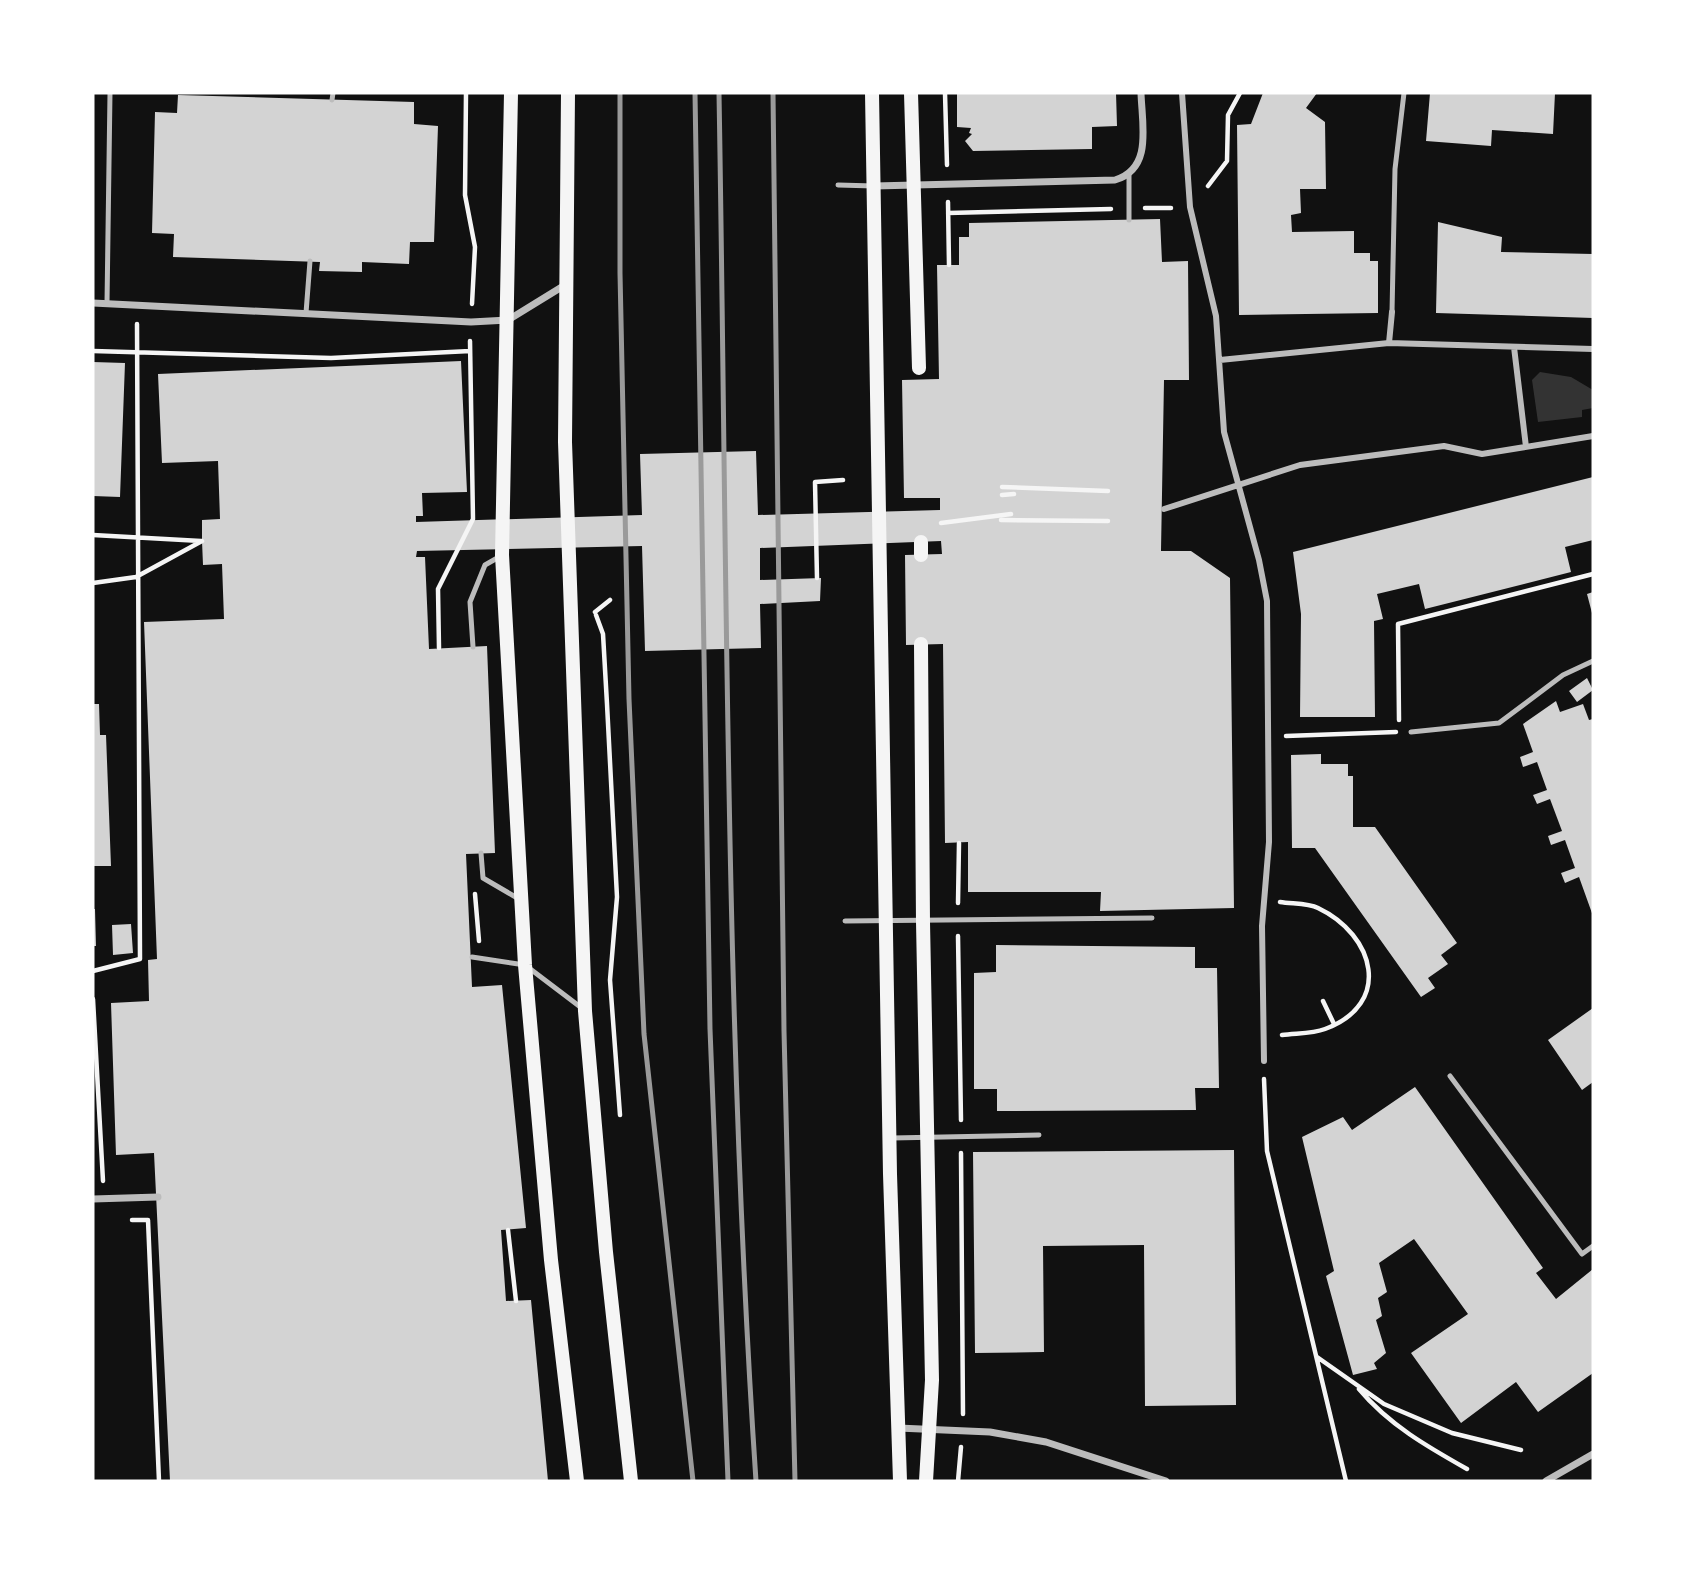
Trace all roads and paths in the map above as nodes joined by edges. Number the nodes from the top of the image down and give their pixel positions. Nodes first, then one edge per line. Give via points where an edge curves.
1 (110, 93) edge
2 (466, 93) edge
3 (511, 93) edge
4 (872, 93) edge
5 (911, 93) edge
6 (945, 93) edge
7 (1141, 93) edge
8 (1182, 93) edge
9 (1240, 93) edge
10 (1404, 93) edge
11 (567, 94) edge
12 (947, 170) dead end
13 (1129, 176) junction
14 (838, 185) dead end
15 (874, 186) junction
16 (913, 186) junction
17 (947, 196) dead end
18 (1190, 207) junction
19 (1129, 209) junction
20 (948, 213) junction
21 (1129, 220) dead end
22 (310, 261) dead end
23 (949, 265) dead end
24 (566, 284) junction
25 (93, 303) edge
26 (107, 303) junction
27 (1392, 312) joint
28 (306, 313) junction
29 (508, 320) junction
30 (471, 322) junction
31 (137, 326) dead end
32 (1389, 343) junction
33 (1514, 347) junction
34 (1593, 349) edge
35 (93, 351) edge
36 (470, 351) junction
37 (137, 352) junction
38 (1220, 360) junction
39 (919, 368) dead end
40 (1593, 436) edge
41 (1526, 447) junction
42 (843, 480) dead end
43 (1238, 485) junction
44 (1002, 488) dead end
45 (1108, 491) dead end
46 (1002, 495) dead end
47 (1014, 495) dead end
48 (1164, 509) dead end
49 (1011, 514) dead end
50 (1001, 520) dead end
51 (1108, 522) dead end
52 (941, 523) dead end
53 (93, 535) edge
54 (136, 537) junction
55 (502, 555) junction
56 (1593, 574) edge
57 (136, 577) junction
58 (817, 578) dead end
59 (93, 583) edge
60 (610, 600) dead end
61 (921, 644) dead end
62 (473, 647) dead end
63 (439, 648) dead end
64 (1593, 661) edge
65 (1411, 732) dead end
66 (1267, 736) junction
67 (959, 843) dead end
68 (481, 853) dead end
69 (474, 890) dead end
70 (1264, 900) junction
71 (521, 901) junction
72 (1152, 918) dead end
73 (887, 921) junction
74 (845, 922) dead end
75 (923, 922) junction
76 (958, 922) junction
77 (472, 957) dead end
78 (480, 957) junction
79 (525, 965) junction
80 (93, 971) edge
81 (93, 999) edge
82 (1323, 1001) dead end
83 (585, 1011) junction
84 (1334, 1024) junction
85 (1263, 1037) junction
86 (1264, 1061) joint
87 (1450, 1076) dead end
88 (621, 1128) dead end
89 (1039, 1135) dead end
90 (928, 1137) junction
91 (889, 1138) junction
92 (158, 1197) dead end
93 (93, 1199) edge
94 (103, 1199) junction
95 (148, 1220) dead end
96 (508, 1230) dead end
97 (1593, 1246) edge
98 (516, 1301) dead end
99 (1317, 1357) junction
100 (1354, 1383) junction
101 (897, 1428) junction
102 (930, 1429) junction
103 (1521, 1450) dead end
104 (1593, 1454) edge
105 (1467, 1469) dead end
106 (159, 1481) edge
107 (577, 1481) edge
108 (631, 1481) edge
109 (900, 1481) edge
110 (926, 1481) edge
111 (1167, 1481) edge
112 (1346, 1481) edge
113 (1546, 1481) edge

1 - 26 lane
2 - 30 path via 465,195 475,247
3 - 29 main road
4 - 15 main road
5 - 16 main road
6 - 12 path
7 - 13 street via 1143,150
8 - 18 street
9 - 18 path via 1228,115 1227,161
10 - 27 lane via 1395,169
11 - 24 main road
13 - 16 street
13 - 19 lane
14 - 15 lane
15 - 16 street
15 - 73 main road
16 - 39 main road
17 - 20 path
18 - 19 path
18 - 38 street via 1216,316
19 - 20 path
19 - 21 lane
20 - 23 path
22 - 28 lane
24 - 29 street
24 - 83 main road via 565,442
25 - 26 street
26 - 28 street
27 - 32 street
28 - 30 street
29 - 30 street
29 - 55 main road
30 - 36 path
31 - 37 path
32 - 33 street
32 - 38 street
33 - 34 street
33 - 41 street
35 - 37 path
36 - 37 path via 331,358
36 - 63 path via 473,519 438,589
37 - 54 path
38 - 43 street via 1224,432
40 - 41 street
41 - 43 street via 1482,454 1444,446 1300,465
42 - 58 path via 815,482
43 - 48 street
43 - 66 street via 1267,601
44 - 45 path
46 - 47 path
49 - 52 path
50 - 51 path
53 - 54 path
54 - 57 path
54 - 57 path via 202,541
55 - 62 lane via 485,565 470,603
55 - 71 main road
56 - 66 path via 1398,624 1399,732
57 - 59 path
57 - 80 path via 140,959
60 - 88 path via 595,612 603,634 617,897 610,980
61 - 75 main road
64 - 65 lane via 1563,675 1499,723
66 - 70 street via 1269,842
67 - 76 path
68 - 71 lane via 483,878
69 - 78 path
70 - 84 path via 1317,907 1346,930 1367,960 1370,986 1365,1001
70 - 85 street
71 - 79 main road
72 - 76 lane
73 - 74 lane
73 - 75 lane
73 - 91 main road
75 - 76 lane
75 - 90 main road
77 - 78 lane
78 - 79 lane
79 - 83 lane
79 - 107 main road via 551,1260
81 - 94 path
82 - 84 path
83 - 108 main road
84 - 85 path via 1324,1030
85 - 86 street
86 - 99 path via 1267,1151
87 - 97 lane via 1582,1254
89 - 90 lane
90 - 91 lane
90 - 102 main road
91 - 101 main road
92 - 94 street
93 - 94 street
95 - 106 path
96 - 98 path
99 - 100 path
99 - 112 path
100 - 103 path via 1384,1404 1452,1433
100 - 105 path via 1378,1412
101 - 102 street
101 - 109 main road
102 - 110 main road
102 - 111 street via 990,1432 1046,1442
104 - 113 street

